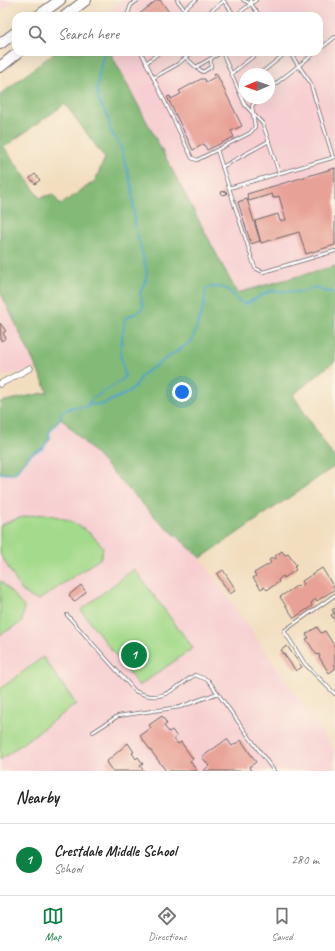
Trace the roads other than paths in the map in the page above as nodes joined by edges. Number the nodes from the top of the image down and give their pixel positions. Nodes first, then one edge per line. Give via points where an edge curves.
1 (54, 0) edge
2 (60, 0) edge
3 (86, 0) edge
4 (138, 0) edge
5 (177, 0) edge
6 (196, 0) edge
7 (223, 0) edge
8 (243, 0) edge
9 (251, 0) edge
10 (256, 0) edge
11 (251, 4) junction
12 (184, 9) junction
13 (40, 12) edge
14 (42, 12) edge
15 (70, 12) edge
16 (128, 12) edge
17 (187, 12) edge
18 (209, 12) edge
19 (232, 12) edge
20 (240, 12) edge
21 (257, 12) edge
22 (12, 35) edge
23 (335, 37) edge
24 (0, 44) edge
25 (323, 47) edge
26 (14, 56) edge
27 (143, 56) edge
28 (155, 56) edge
29 (215, 56) edge
30 (224, 56) edge
31 (253, 56) edge
32 (283, 56) edge
33 (291, 56) edge
34 (311, 56) edge
35 (186, 58) joint
36 (211, 58) junction
37 (146, 63) junction
38 (299, 65) junction
39 (0, 67) edge
40 (196, 67) junction
41 (268, 68) edge
42 (232, 73) junction
43 (153, 78) junction
44 (275, 84) edge
45 (239, 91) edge
46 (245, 104) edge
47 (254, 104) edge
48 (253, 114) junction
49 (269, 141) junction
50 (217, 150) junction
51 (334, 157) edge
52 (222, 167) junction
53 (279, 173) junction
54 (229, 188) junction
55 (335, 251) edge
56 (30, 368) dead end
57 (0, 384) edge
58 (335, 596) edge
59 (67, 615) dead end
60 (218, 693) junction
61 (335, 694) edge
62 (92, 732) dead end
63 (274, 771) edge

1 - 13 highway
2 - 14 highway
3 - 15 highway
4 - 16 lane via 131,5
5 - 12 lane
6 - 12 lane
7 - 18 lane
7 - 19 lane
8 - 11 lane
9 - 11 lane
10 - 11 lane
11 - 20 lane
11 - 21 lane
12 - 17 lane
22 - 24 highway
23 - 25 lane
26 - 39 highway
27 - 37 lane
28 - 37 lane
29 - 36 lane
30 - 42 lane
31 - 42 lane
32 - 41 lane
33 - 38 lane
34 - 38 lane
35 - 40 lane
35 - 43 lane
36 - 40 lane
36 - 40 lane via 211,67 203,72
37 - 43 lane
38 - 44 lane
38 - 51 lane via 310,82
42 - 45 lane
43 - 50 lane via 192,158 198,160
46 - 48 lane
47 - 48 lane
48 - 49 lane via 263,124
48 - 50 lane via 255,127 250,133
49 - 52 lane
49 - 53 lane
50 - 52 lane
51 - 53 lane
52 - 54 lane
53 - 54 lane
54 - 55 lane via 255,268 263,272
56 - 57 street
58 - 61 lane via 284,631 305,664
59 - 60 lane via 135,691 142,695 153,697 171,693 195,675 208,680
60 - 62 lane via 180,707 118,716
60 - 63 lane

